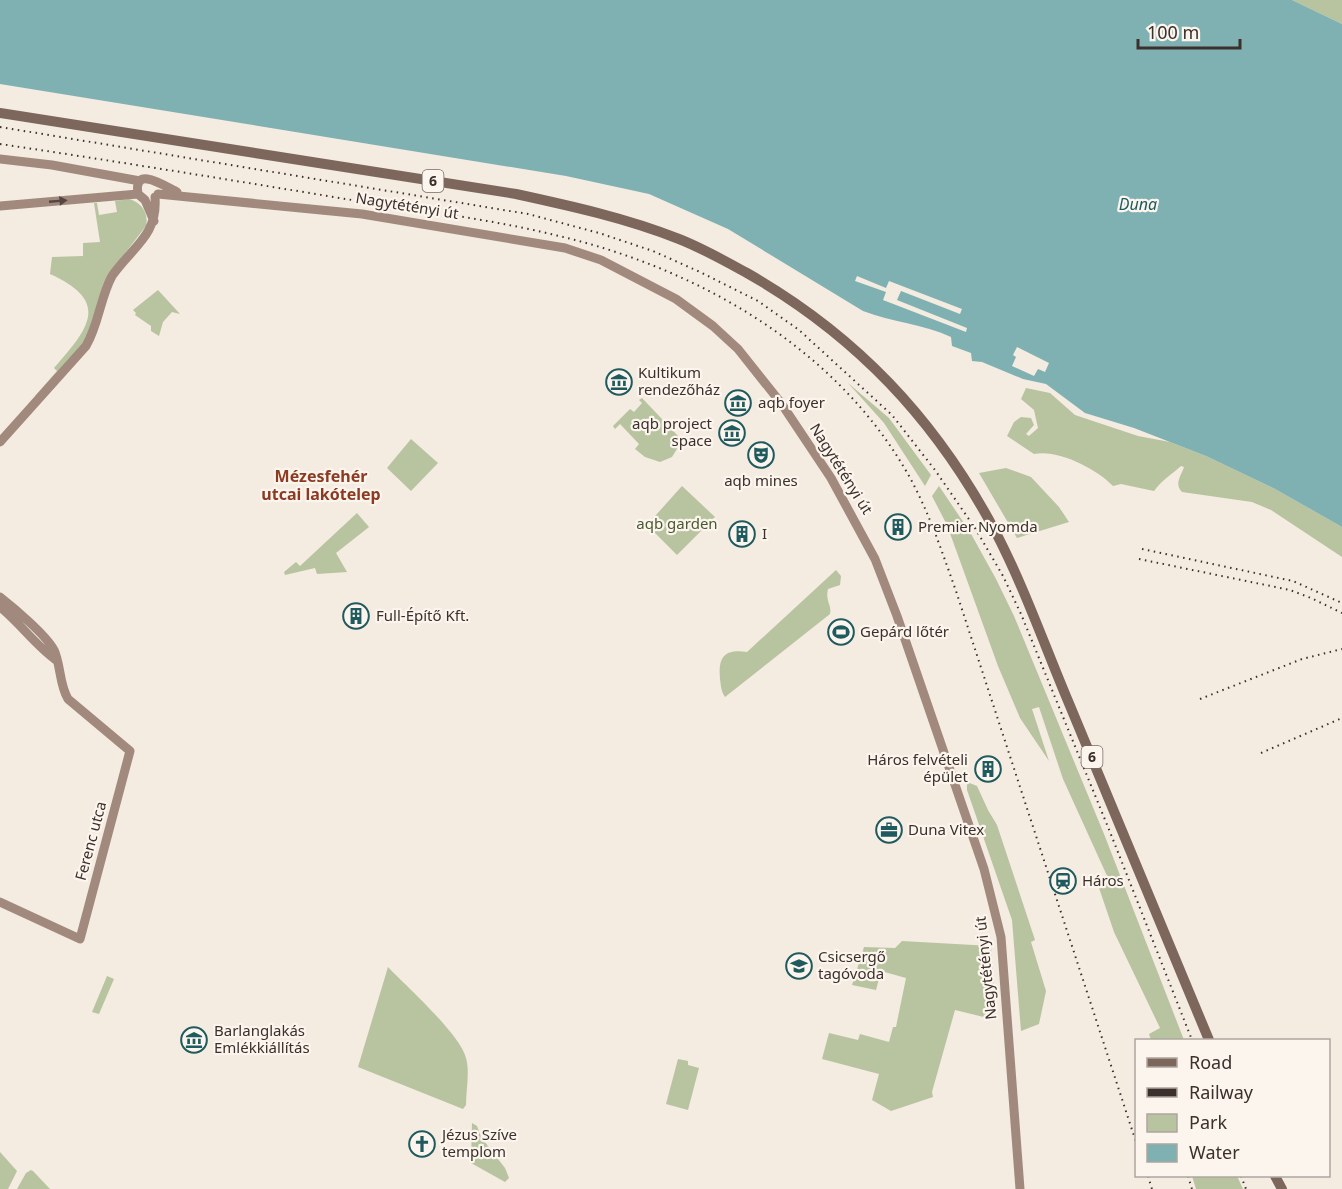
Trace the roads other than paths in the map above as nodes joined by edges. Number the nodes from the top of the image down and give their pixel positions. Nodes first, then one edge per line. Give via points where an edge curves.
1 (0, 113) edge
2 (0, 159) edge
3 (140, 191) junction
4 (157, 191) junction
5 (0, 206) edge
6 (154, 221) junction
7 (0, 442) edge
8 (0, 597) edge
9 (0, 607) edge
10 (56, 660) junction
11 (0, 902) edge
12 (1208, 1039) edge
13 (1020, 1189) edge

1 - 12 main road, 6 via 516,194 587,209 680,239 776,290 837,334 911,404 965,479 994,530
2 - 3 main road via 114,175
3 - 4 main road
3 - 4 main road via 150,178
5 -> 3 main road
3 - 6 main road
4 - 6 main road
4 - 13 main road, Nagytétényi út via 353,213 565,248 601,260 676,299 725,336 756,370 831,478 875,559 984,869 1001,938
6 - 7 main road via 107,285 86,346
8 - 10 main road via 45,639
9 - 10 main road
10 - 11 main road, Ferenc utca via 68,699 130,751 80,939

